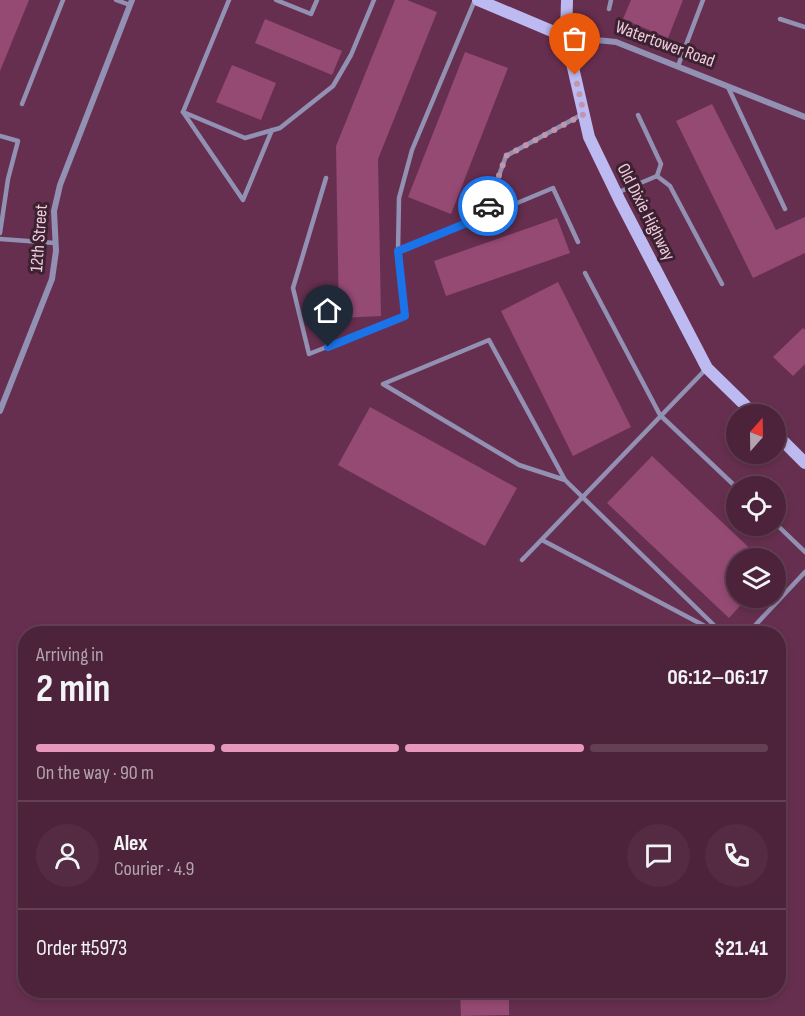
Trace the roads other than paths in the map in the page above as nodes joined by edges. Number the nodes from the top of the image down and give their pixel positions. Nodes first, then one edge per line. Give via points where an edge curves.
1 (63, 0) edge
2 (116, 0) edge
3 (229, 0) edge
4 (276, 0) edge
5 (317, 0) edge
6 (374, 0) edge
7 (476, 0) edge
8 (567, 0) edge
9 (611, 0) edge
10 (703, 0) edge
11 (131, 3) edge
12 (609, 9) dead end
13 (780, 19) dead end
14 (805, 27) edge
15 (566, 37) junction
16 (678, 66) junction
17 (728, 86) junction
18 (22, 104) dead end
19 (183, 112) junction
20 (584, 114) junction
21 (638, 115) dead end
22 (805, 117) edge
23 (272, 130) junction
24 (0, 136) edge
25 (657, 176) junction
26 (0, 177) edge
27 (326, 178) dead end
28 (8, 179) junction
29 (616, 193) junction
30 (785, 209) dead end
31 (484, 216) junction
32 (0, 233) edge
33 (0, 239) edge
34 (578, 242) dead end
35 (55, 243) junction
36 (398, 251) junction
37 (585, 273) dead end
38 (722, 284) dead end
39 (707, 368) junction
40 (744, 404) edge
41 (0, 411) edge
42 (660, 415) junction
43 (786, 444) edge
44 (805, 463) edge
45 (726, 478) edge
46 (565, 480) junction
47 (582, 497) junction
48 (786, 534) edge
49 (542, 540) junction
50 (805, 552) edge
51 (522, 560) dead end
52 (805, 572) edge
53 (707, 626) edge
54 (713, 626) edge
55 (755, 626) edge

1 - 18 lane
2 - 11 lane
3 - 19 lane
4 - 5 lane via 311,14
6 - 23 lane via 333,86 280,128
7 - 15 street, Watertower Road
7 - 36 lane via 412,150 399,198
8 - 15 street, Old Dixie Highway
9 - 12 lane
10 - 16 lane
11 - 35 street, 12th Street via 60,185 54,211
13 - 14 lane
15 - 16 street, Watertower Road via 616,42
15 - 20 street, Old Dixie Highway
16 - 17 street, Watertower Road
17 - 22 street, Watertower Road
17 - 30 lane
19 - 23 lane via 245,138
19 - 23 lane via 243,200
20 - 29 street, Old Dixie Highway via 589,137
20 - 31 lane via 506,156
21 - 25 lane via 661,164
24 - 28 lane via 18,141
25 - 29 lane
25 - 38 lane via 670,186
26 - 28 lane
27 - 36 lane via 293,288 309,354 405,316
28 - 32 lane
29 - 39 street, Old Dixie Highway
31 - 34 lane via 553,188
31 - 36 lane
33 - 35 lane
35 - 41 street, 12th Street via 52,279
37 - 42 lane
39 - 40 street, Old Dixie Highway
39 - 42 lane
42 - 45 lane
42 - 47 lane
43 - 44 street
46 - 46 lane via 489,340 383,384 519,465
46 - 47 lane
47 - 49 lane
47 - 54 lane
48 - 50 lane
49 - 51 lane
49 - 53 lane
52 - 55 lane

